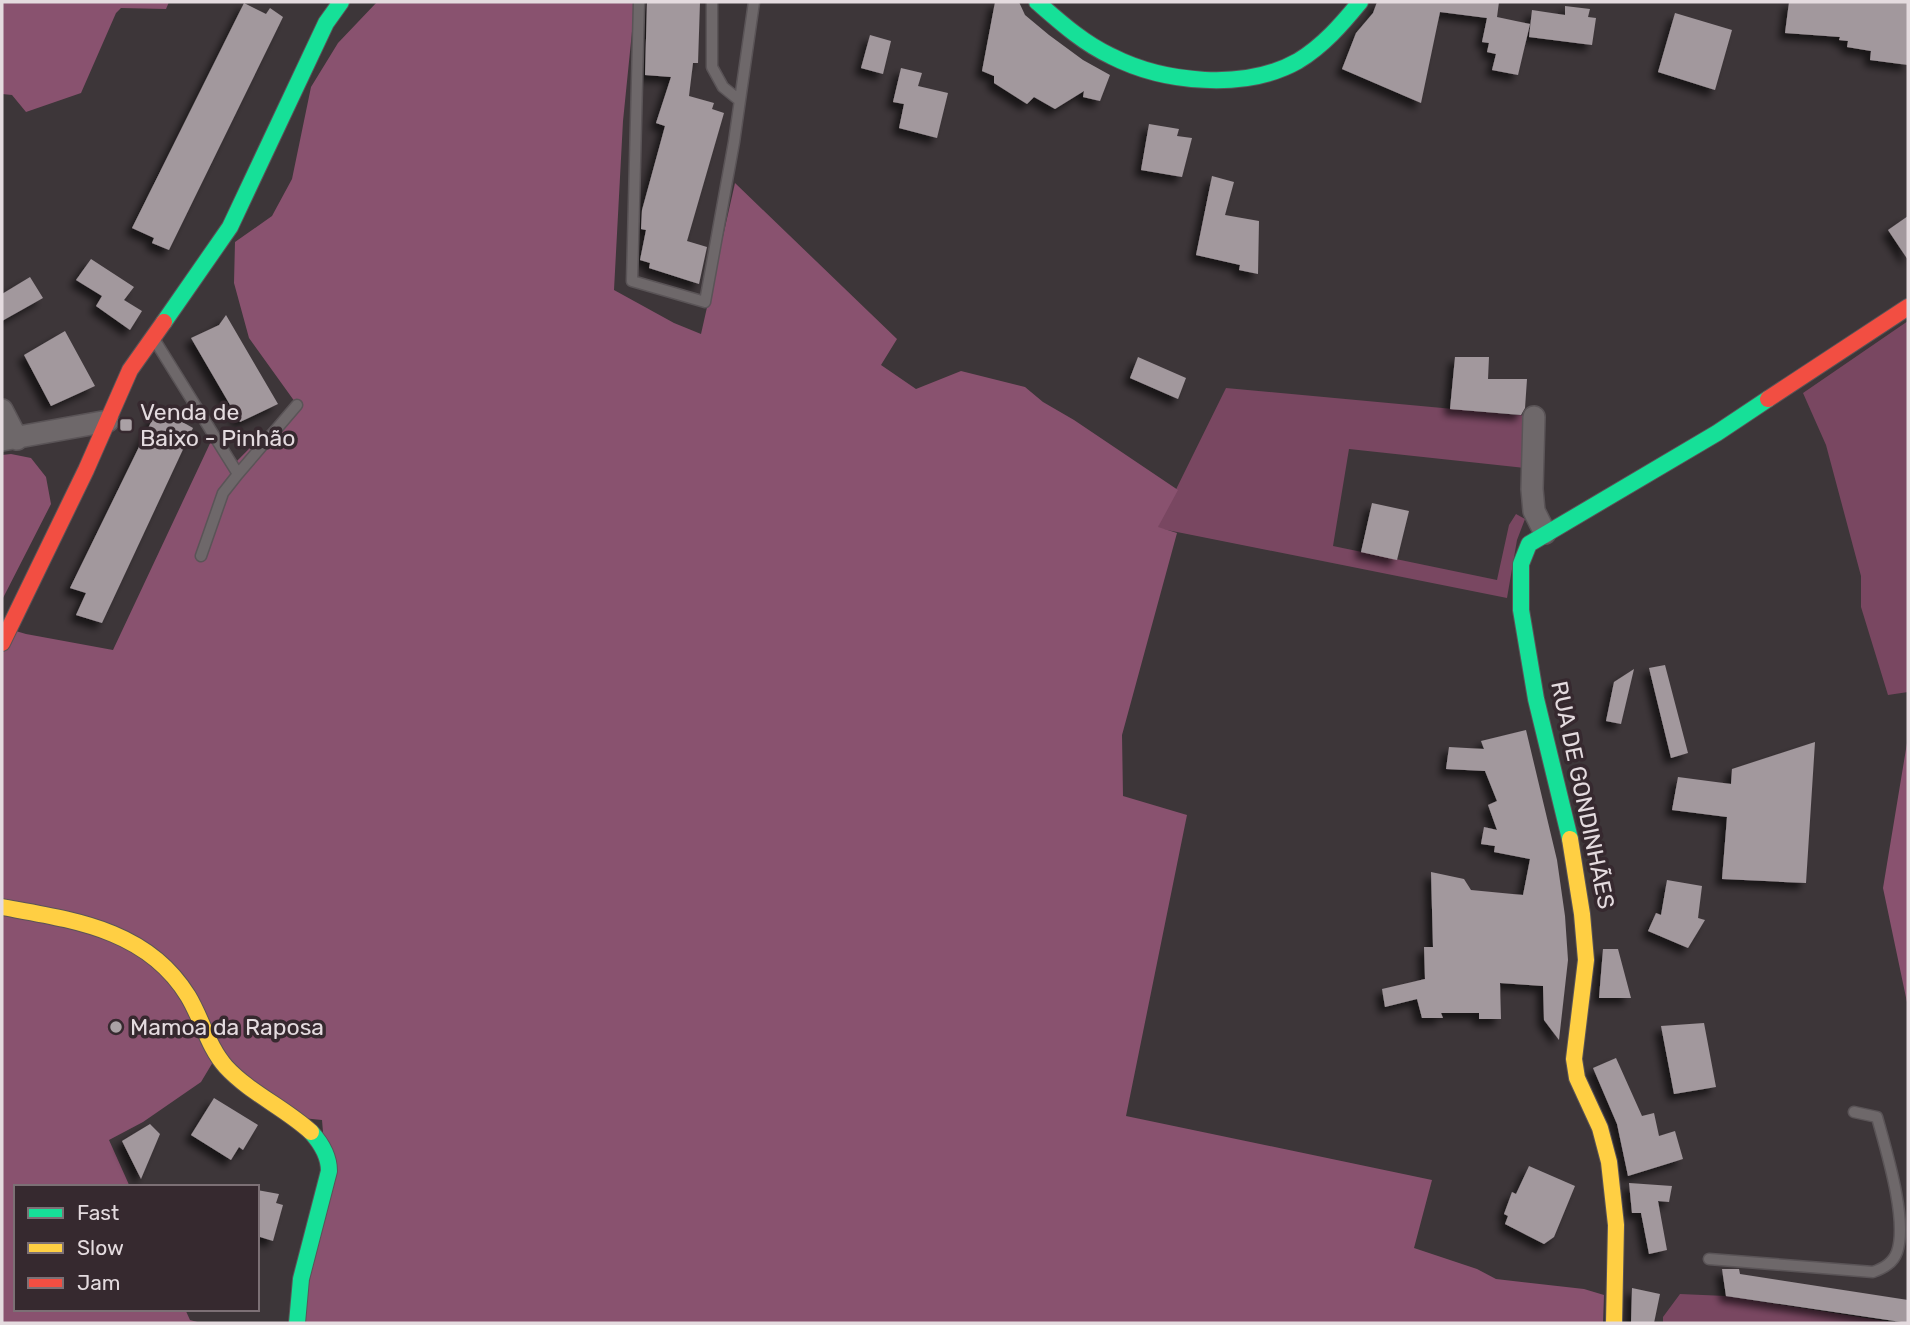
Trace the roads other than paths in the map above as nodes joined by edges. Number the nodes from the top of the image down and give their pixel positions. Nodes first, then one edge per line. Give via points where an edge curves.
1 (341, 2) edge
2 (639, 2) edge
3 (712, 2) edge
4 (754, 2) edge
5 (1037, 2) edge
6 (1360, 2) edge
7 (740, 100) junction
8 (1908, 307) edge
9 (152, 336) junction
10 (297, 405) dead end
11 (2, 410) edge
12 (1534, 417) dead end
13 (108, 421) junction
14 (9, 440) edge
15 (239, 474) junction
16 (1545, 533) junction
17 (201, 556) dead end
18 (2, 643) edge
19 (2, 907) edge
20 (1854, 1112) dead end
21 (1709, 1259) dead end
22 (297, 1323) edge
23 (1614, 1323) edge

1 - 9 street via 326,23 230,227
2 - 7 lane via 632,281 705,302
3 - 7 lane via 712,67 723,87
4 - 7 lane
5 - 6 street via 1103,52 1145,69 1226,82 1262,76 1296,62 1328,39
8 - 16 street, RUA DE GONDINHÃES via 1717,433
9 - 13 street via 130,370
9 - 15 lane
10 - 15 lane
11 - 14 street
12 - 16 street via 1534,511
13 - 14 street
13 - 18 street
15 - 17 lane via 223,492
16 - 23 street, RUA DE GONDINHÃES via 1529,544 1521,564 1521,610 1535,699 1569,835 1582,914 1586,960 1574,1059 1609,1162 1616,1225
19 - 22 street via 92,925 158,957 177,978 227,1068 322,1145 329,1163 327,1181 304,1270
20 - 21 lane via 1877,1118 1885,1145 1899,1227 1891,1261 1873,1272

